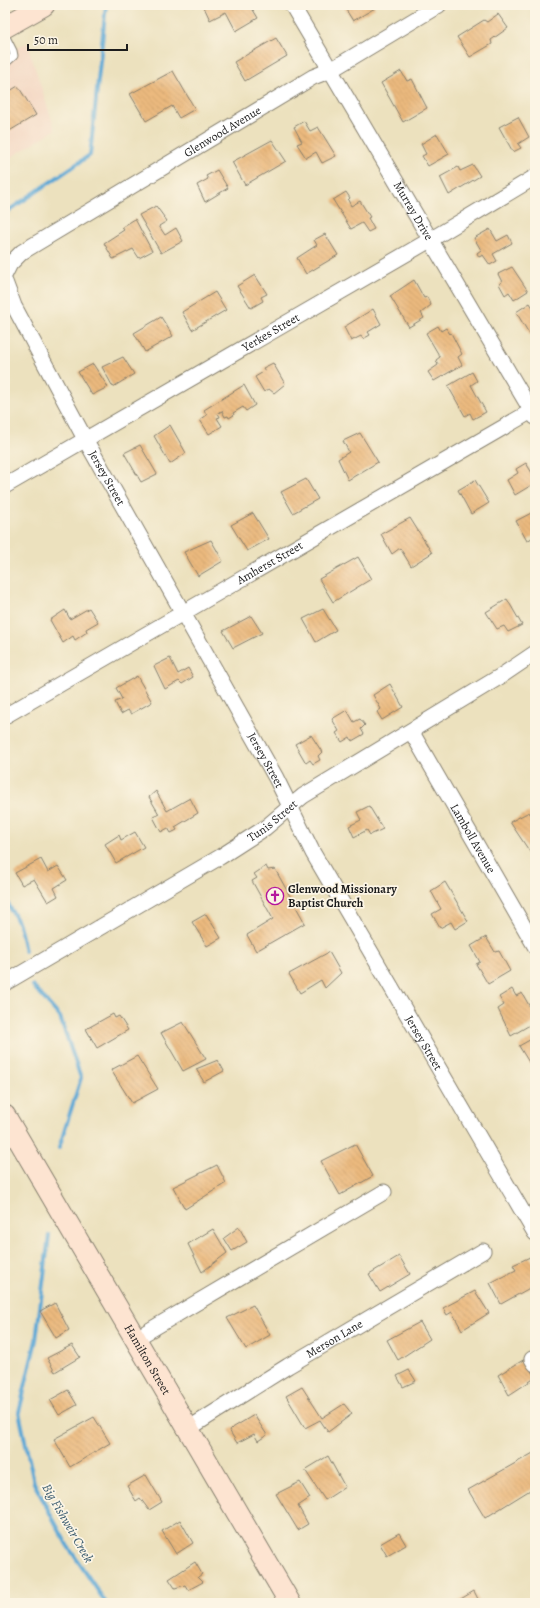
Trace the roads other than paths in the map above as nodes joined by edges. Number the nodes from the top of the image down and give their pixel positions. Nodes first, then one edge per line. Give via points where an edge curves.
1 (292, 5) edge
2 (439, 5) edge
3 (34, 7) edge
4 (5, 27) edge
5 (5, 35) edge
6 (5, 64) edge
7 (330, 70) junction
8 (535, 177) edge
9 (430, 240) junction
10 (7, 269) edge
11 (5, 282) edge
12 (534, 412) edge
13 (85, 439) junction
14 (5, 486) edge
15 (183, 613) junction
16 (535, 653) edge
17 (5, 716) edge
18 (411, 731) junction
19 (291, 808) junction
20 (535, 946) edge
21 (5, 983) edge
22 (5, 1116) edge
23 (384, 1192) dead end
24 (535, 1233) edge
25 (483, 1251) dead end
26 (134, 1339) junction
27 (188, 1429) junction
28 (290, 1603) edge

1 - 7 street, Murray Drive
2 - 7 street, Glenwood Avenue
3 - 4 street
5 - 6 lane via 14,56
7 - 9 street, Murray Drive
7 - 10 street, Glenwood Avenue via 313,77 29,248
8 - 9 street, Yerkes Street
9 - 12 street, Murray Drive
9 - 13 street, Yerkes Street
11 - 13 street, Jersey Street via 14,306
12 - 15 street, Amherst Street
13 - 14 street, Yerkes Street
13 - 15 street, Jersey Street
15 - 17 street, Amherst Street
15 - 19 street, Jersey Street
16 - 18 street, Tunis Street
18 - 19 street, Tunis Street via 303,796
18 - 20 street, Lamboll Avenue
19 - 21 street, Tunis Street via 220,857
19 - 24 street, Jersey Street via 313,853
22 - 26 street, Hamilton Street
23 - 26 street
25 - 27 street, Merson Lane
26 - 27 street, Hamilton Street
27 - 28 street, Hamilton Street

